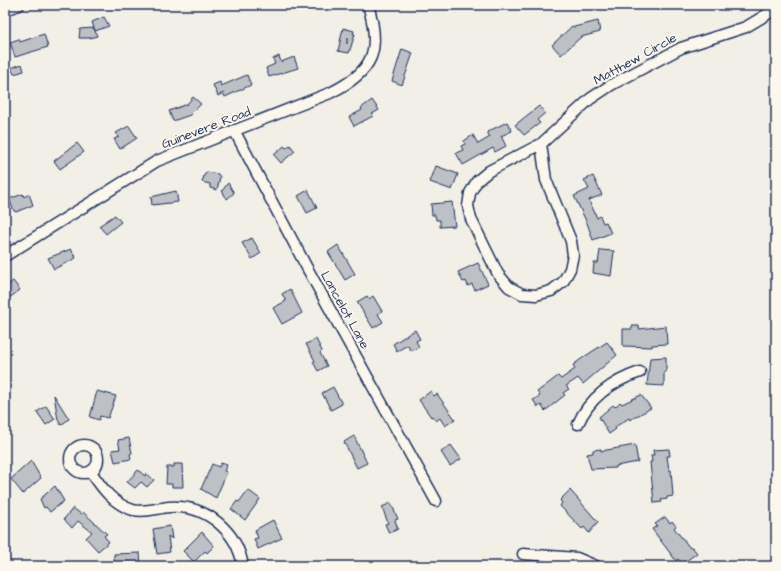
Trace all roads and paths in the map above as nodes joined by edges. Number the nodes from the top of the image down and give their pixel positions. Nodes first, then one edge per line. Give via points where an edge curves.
1 (19, 5) edge
2 (368, 5) edge
3 (776, 9) edge
4 (5, 10) edge
5 (234, 130) junction
6 (541, 144) junction
7 (5, 256) edge
8 (640, 372) dead end
9 (578, 424) dead end
10 (91, 472) dead end
11 (436, 501) dead end
12 (523, 554) dead end
13 (243, 566) edge
14 (596, 566) edge

1 - 4 street
2 - 5 street, Guinevere Road via 374,27 374,46 368,64 355,80 330,93
3 - 6 street, Matthew Circle via 746,27 696,42 666,55 605,88
5 - 7 street, Guinevere Road via 149,166
5 - 11 street, Lancelot Lane
6 - 6 street, Matthew Circle via 477,180 470,193 468,206 471,219 498,274 509,287 522,294 536,295 551,291 563,282 570,269 573,255 571,241 546,180
8 - 9 street via 601,393 584,410
10 - 13 street via 115,501 134,510 148,512 169,507 188,507 208,516 235,540
12 - 14 street via 577,558

